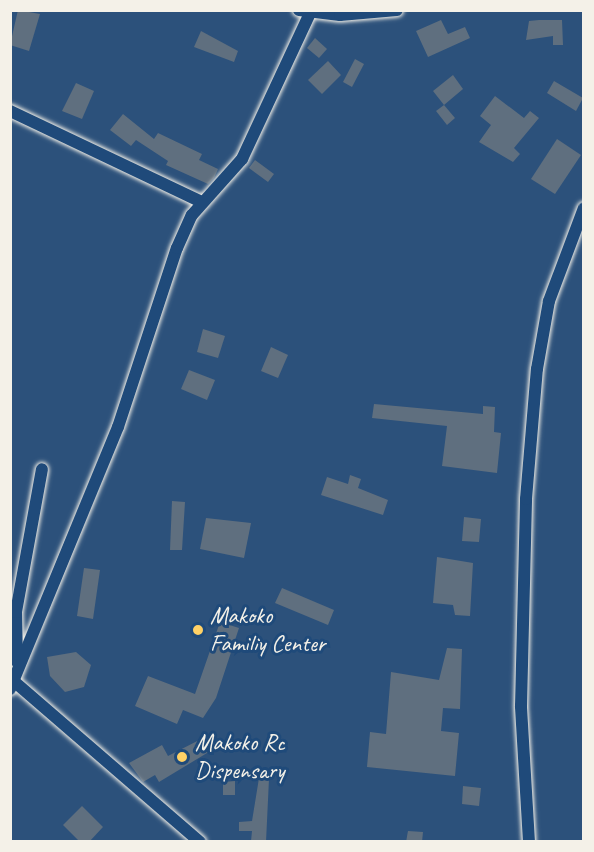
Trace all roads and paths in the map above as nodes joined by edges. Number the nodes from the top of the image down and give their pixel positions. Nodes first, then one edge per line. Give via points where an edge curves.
1 (396, 10) edge
2 (304, 12) edge
3 (10, 111) edge
4 (202, 202) junction
5 (584, 208) edge
6 (42, 469) dead end
7 (13, 642) edge
8 (17, 662) junction
9 (12, 683) edge
10 (200, 842) edge
11 (529, 842) edge

1 - 2 street
2 - 4 street via 242,159
3 - 4 street
4 - 8 street via 177,248 118,427 47,605
5 - 11 street via 554,279 537,369 521,555 523,794
6 - 7 street via 24,555
7 - 8 street
8 - 9 street
9 - 10 street

